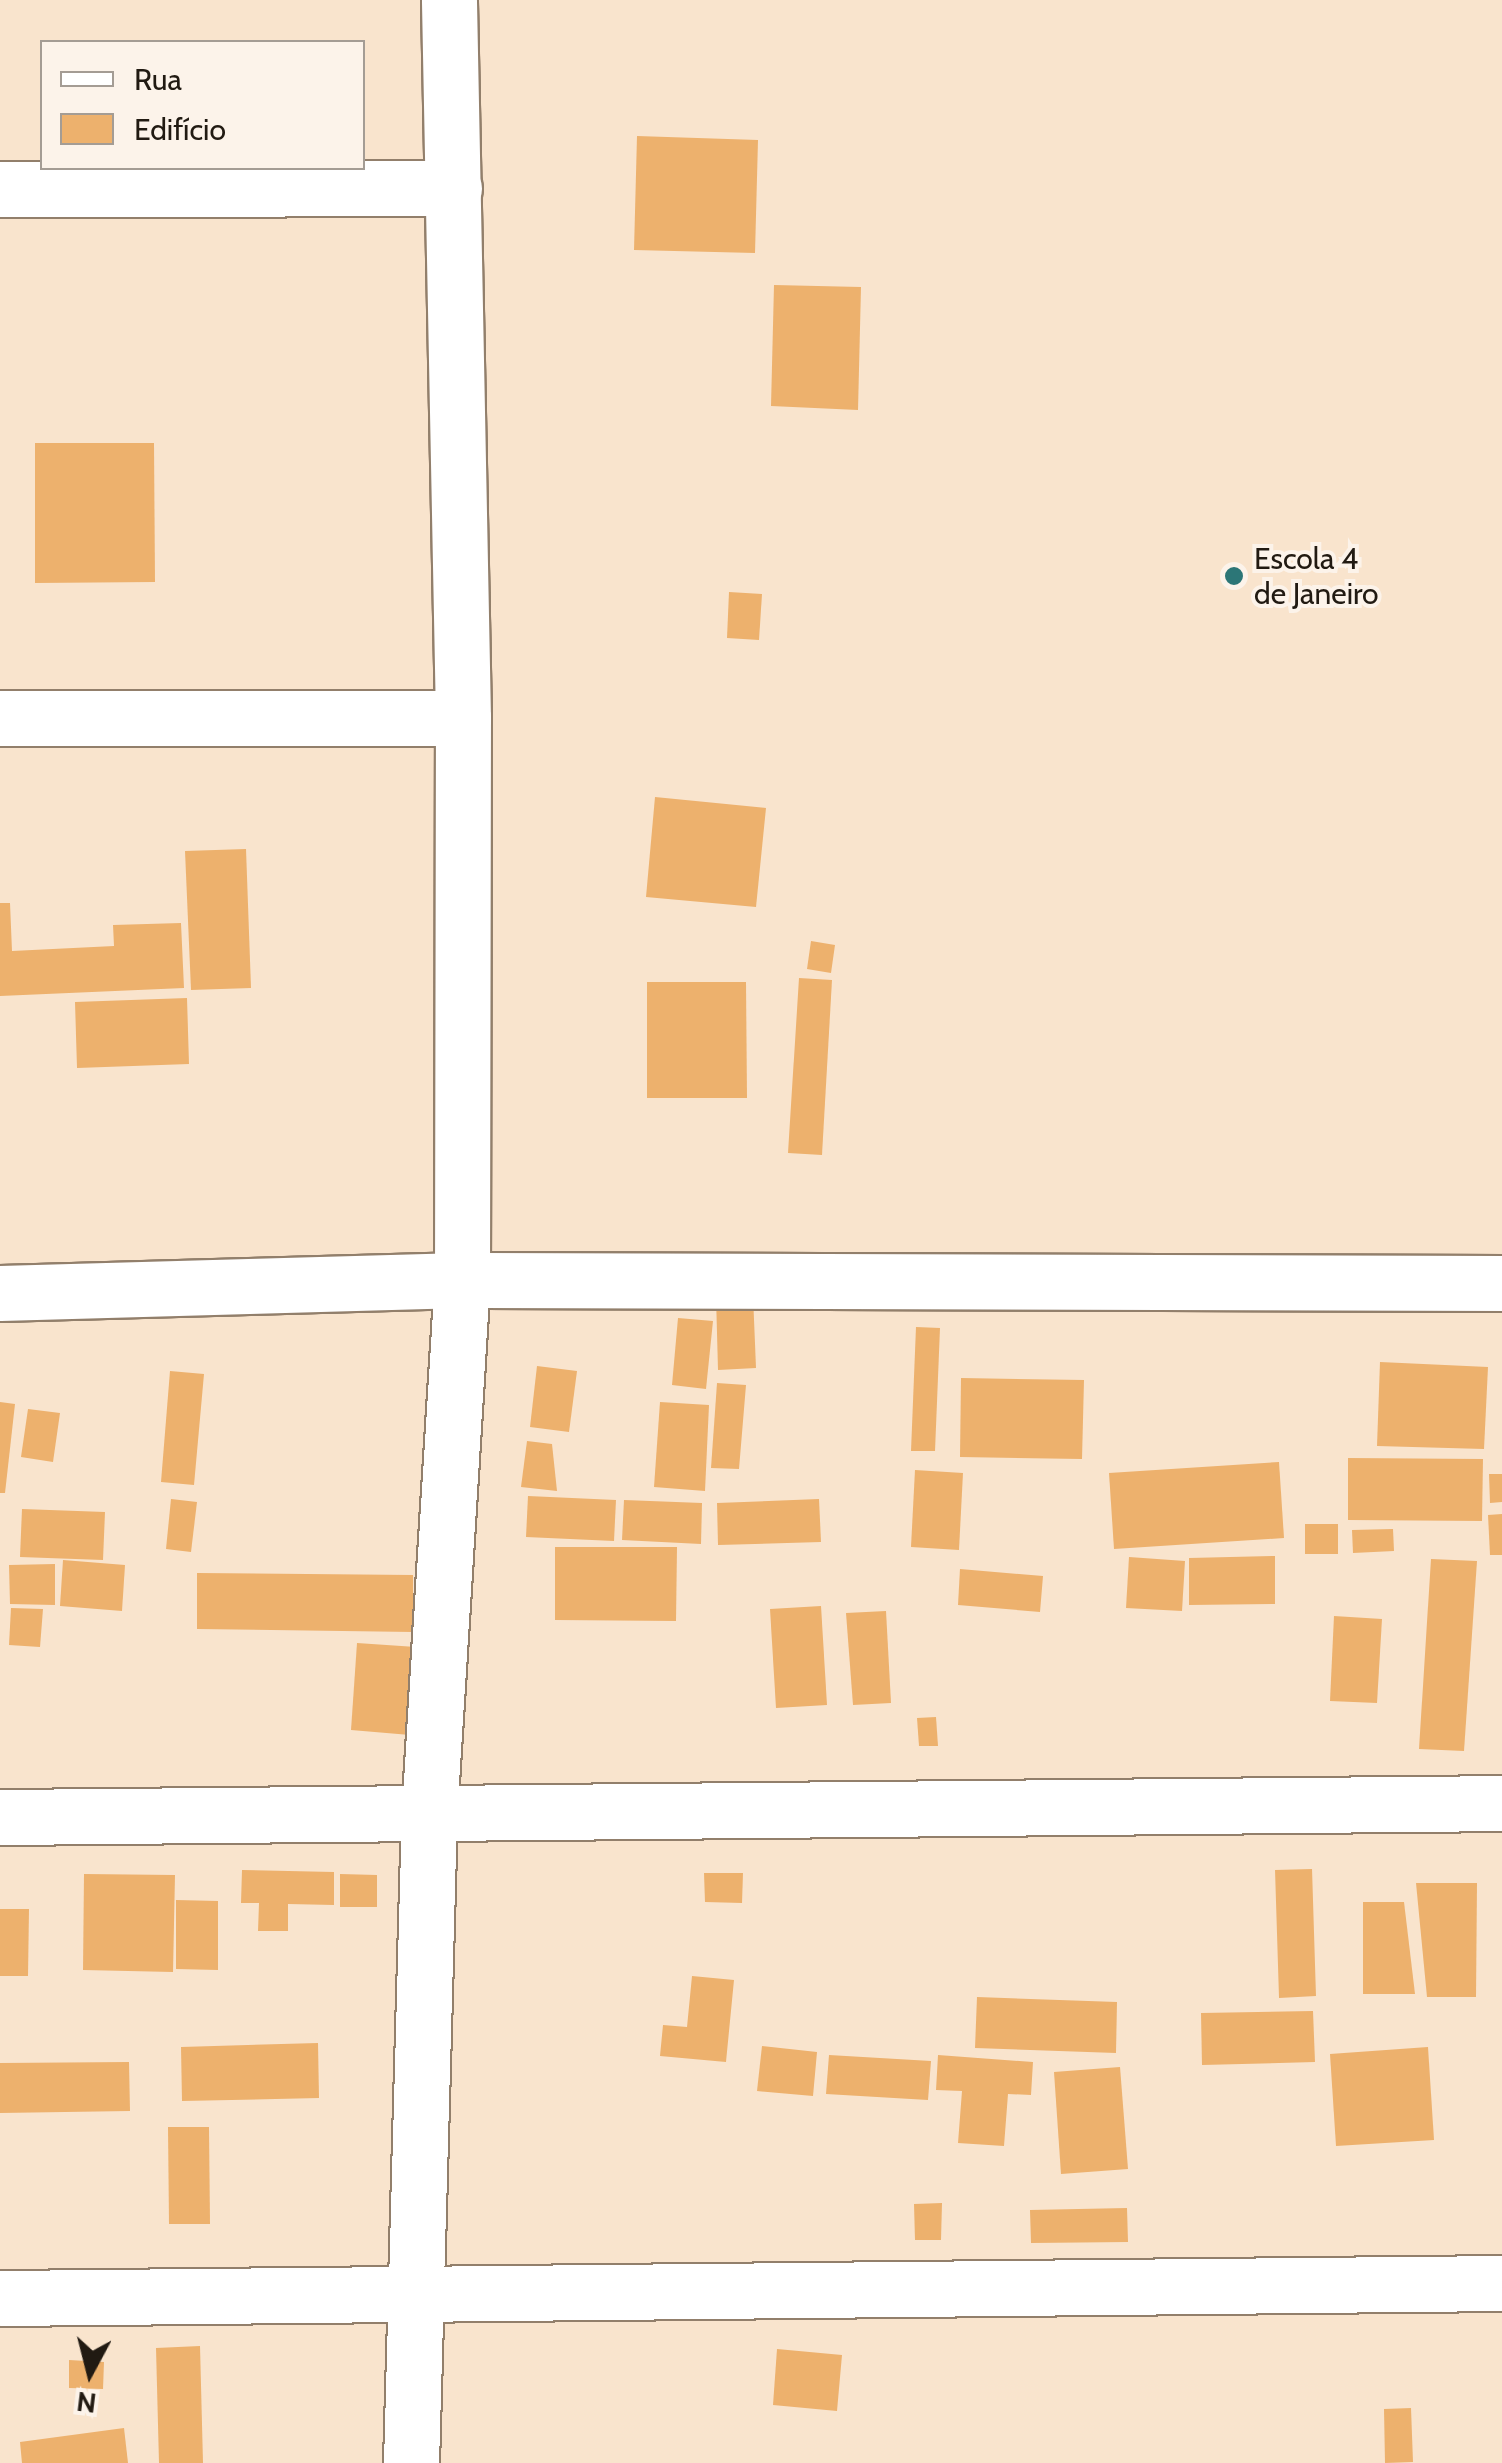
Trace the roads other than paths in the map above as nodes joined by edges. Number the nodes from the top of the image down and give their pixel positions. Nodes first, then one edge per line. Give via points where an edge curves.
1 (449, 0) edge
2 (454, 188) junction
3 (0, 189) edge
4 (0, 718) edge
5 (463, 718) junction
6 (462, 1280) junction
7 (1502, 1282) edge
8 (0, 1293) edge
9 (1502, 1803) edge
10 (429, 1814) junction
11 (0, 1817) edge
12 (1502, 2284) edge
13 (0, 2298) edge
14 (420, 2300) junction
15 (411, 2463) edge

1 - 2 street
2 - 3 street
2 - 5 street
4 - 5 street
5 - 6 street
6 - 7 street
6 - 8 street
6 - 10 street
9 - 10 street
10 - 11 street
10 - 14 street
12 - 14 street
13 - 14 street
14 - 15 street

